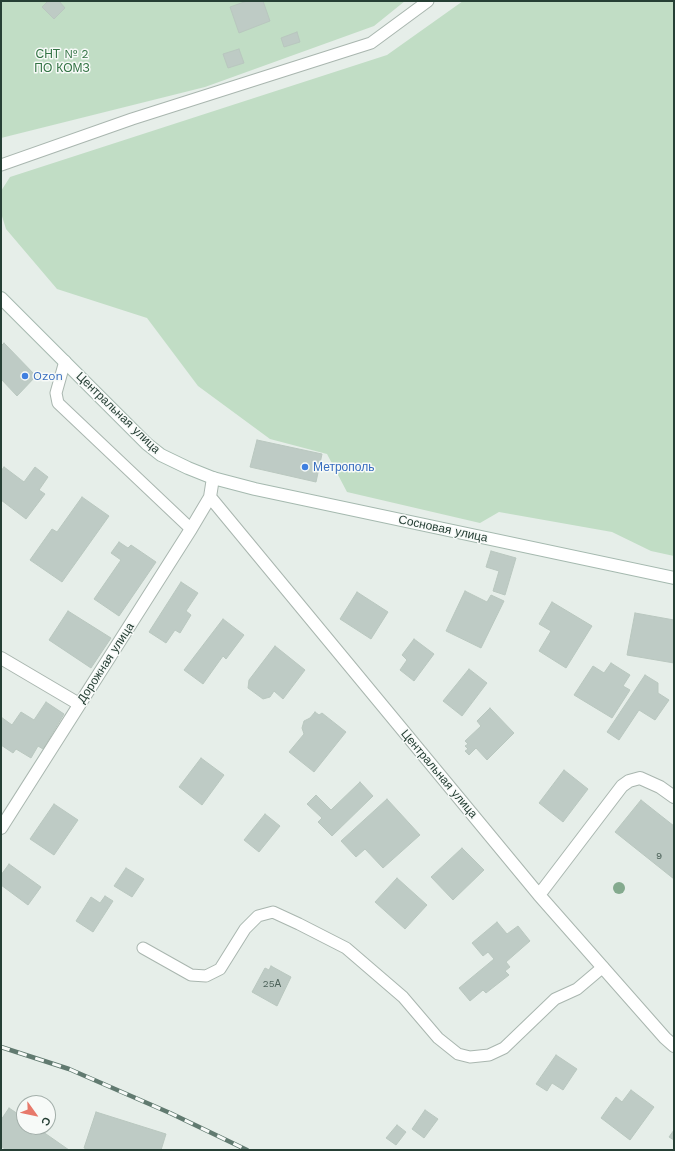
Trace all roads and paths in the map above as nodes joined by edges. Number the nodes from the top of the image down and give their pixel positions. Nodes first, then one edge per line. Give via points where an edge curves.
1 (428, 1) edge
2 (1, 165) edge
3 (1, 298) edge
4 (65, 361) junction
5 (213, 478) junction
6 (210, 498) junction
7 (191, 530) junction
8 (674, 578) edge
9 (1, 658) edge
10 (79, 704) junction
11 (674, 797) edge
12 (1, 828) edge
13 (539, 894) junction
14 (143, 948) dead end
15 (603, 967) junction
16 (674, 1046) edge

1 - 2 lane via 370,43 132,119
3 - 4 street, Центральная улица
4 - 5 street, Центральная улица via 147,444 161,455
4 - 7 lane via 56,393 58,403
5 - 6 street
5 - 8 street, Сосновая улица
6 - 7 street, Дорожная улица
6 - 13 street, Центральная улица
7 - 10 street, Дорожная улица
9 - 10 street
10 - 12 street, Дорожная улица
11 - 13 street via 640,778 622,786
13 - 15 street, Центральная улица
14 - 15 lane via 191,975 206,976 220,969 245,929 258,916 273,912 346,948 403,997 438,1038 458,1054 470,1057 489,1055 504,1048 555,999 577,989
15 - 16 street, Центральная улица

